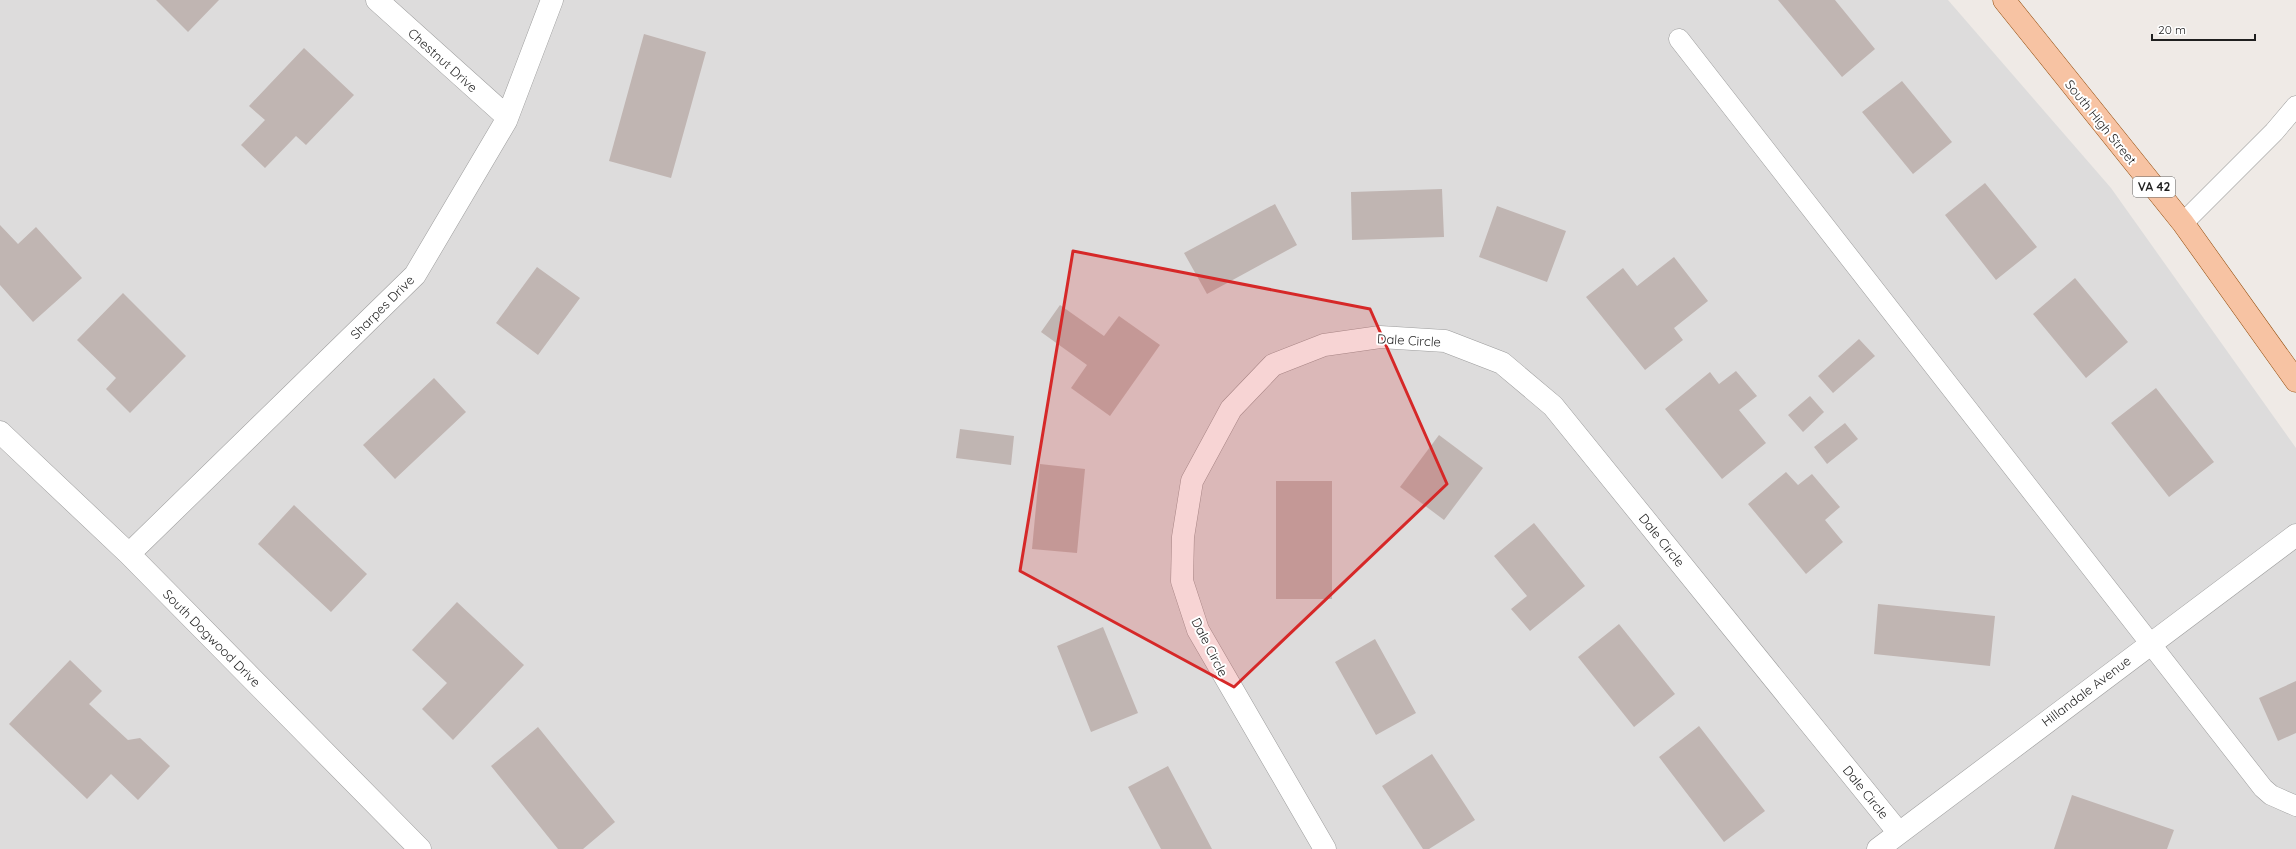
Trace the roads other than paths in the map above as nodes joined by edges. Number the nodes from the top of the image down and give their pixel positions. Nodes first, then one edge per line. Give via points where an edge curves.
1 (377, 0) edge
2 (552, 0) edge
3 (2004, 0) edge
4 (1680, 39) dead end
5 (2296, 106) edge
6 (506, 121) junction
7 (2183, 223) junction
8 (2296, 381) edge
9 (0, 432) edge
10 (2296, 535) edge
11 (129, 554) junction
12 (2150, 643) junction
13 (2296, 806) edge
14 (1899, 833) junction
15 (420, 849) edge
16 (1325, 849) edge
17 (1878, 849) edge

1 - 6 street, Chestnut Drive via 504,115
2 - 6 street, Sharpes Drive
3 - 7 main road, South High Street / VA 42
4 - 12 lane
5 - 7 lane via 2274,132
6 - 11 street, Sharpes Drive via 415,275
7 - 8 main road, South High Street / VA 42
9 - 11 street, South Dogwood Drive
10 - 12 street, Hillandale Avenue
11 - 15 street, South Dogwood Drive
12 - 13 lane via 2263,788 2271,795
12 - 14 street, Hillandale Avenue
14 - 16 street, Dale Circle via 1553,406 1502,363 1445,341 1380,337 1324,345 1272,365 1231,409 1192,481 1183,538 1182,581 1198,630
14 - 17 street, Hillandale Avenue

